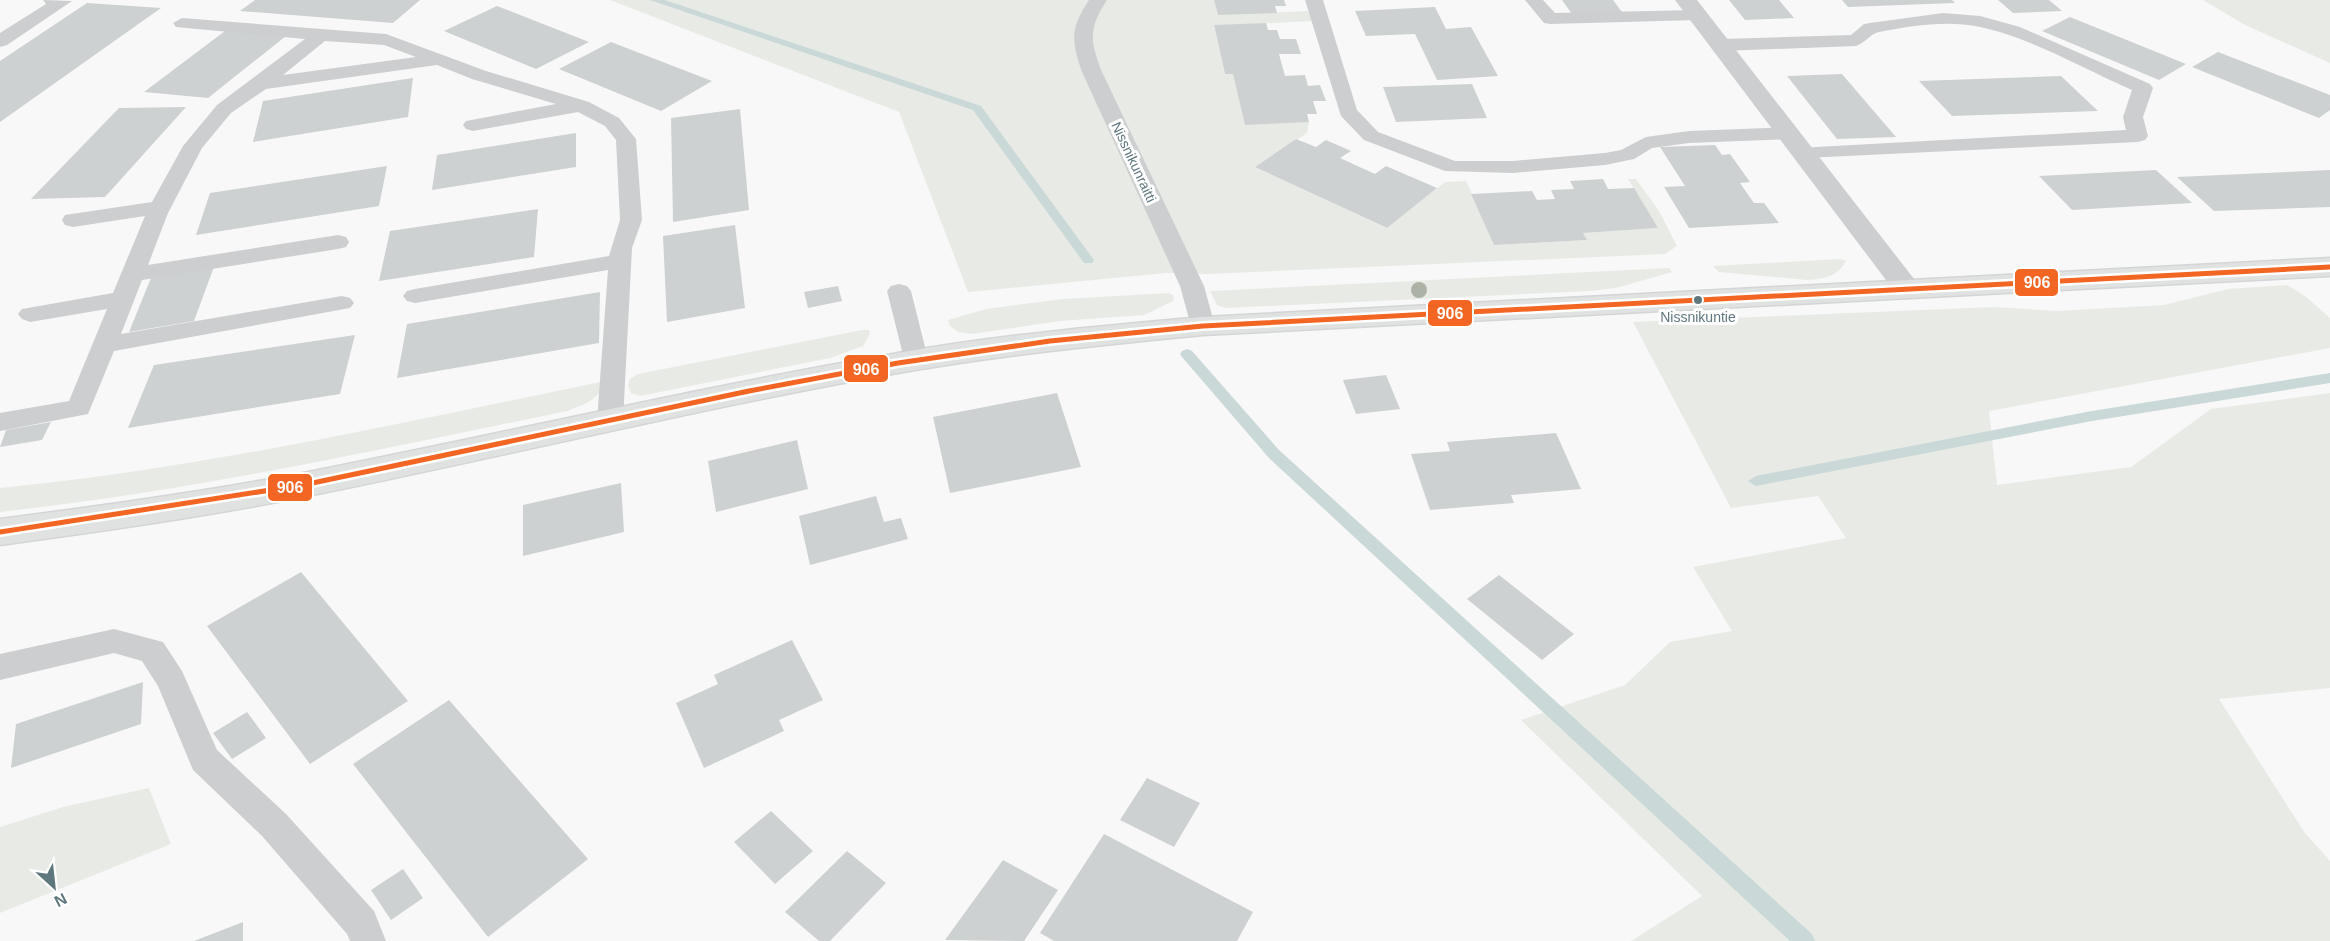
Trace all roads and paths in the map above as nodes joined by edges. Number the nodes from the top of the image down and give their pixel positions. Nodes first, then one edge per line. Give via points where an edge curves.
1 (52, 0) edge
2 (1098, 0) edge
3 (1314, 0) edge
4 (1534, 0) edge
5 (1692, 7) edge
6 (182, 23) dead end
7 (321, 35) junction
8 (0, 41) edge
9 (1721, 45) junction
10 (439, 59) junction
11 (260, 84) junction
12 (582, 106) junction
13 (473, 124) dead end
14 (1797, 142) junction
15 (161, 207) junction
16 (74, 220) dead end
17 (338, 242) dead end
18 (620, 261) junction
19 (2330, 267) edge
20 (133, 274) junction
21 (1908, 290) junction
22 (899, 291) dead end
23 (414, 296) dead end
24 (123, 299) junction
25 (342, 303) dead end
26 (30, 314) dead end
27 (1203, 326) junction
28 (105, 345) junction
29 (916, 359) junction
30 (610, 421) junction
31 (0, 422) edge
32 (0, 532) edge
33 (0, 667) edge
34 (368, 941) edge

1 - 8 lane via 63,1
2 - 27 lane, Nissnikunraitti via 1082,23 1083,46 1192,286
3 - 14 lane via 1348,112 1371,136 1452,167 1513,167 1605,159 1627,155 1646,143 1689,137
4 - 5 lane via 1550,19
5 - 9 street
6 - 7 lane
7 - 10 lane via 386,40
7 - 11 lane
9 - 14 street
9 - 14 lane via 1856,40 1869,28 1943,18 1980,21 2014,31 2143,88 2133,117 2138,136
10 - 11 lane
10 - 12 lane via 478,75
11 - 15 lane via 224,109 193,146
12 - 13 lane
12 - 18 lane via 612,122 627,139 631,220
14 - 21 street
15 - 16 lane
15 - 20 lane
17 - 20 lane
18 - 23 lane
18 - 30 lane
19 - 21 street
20 - 24 lane
21 - 27 street
22 - 29 lane
24 - 26 lane
24 - 28 lane
25 - 28 lane
27 - 29 street via 1063,337
28 - 31 lane via 79,408
29 - 30 street
30 - 32 street via 200,503
33 - 34 lane via 114,641 152,651 171,680 206,760 274,825 361,923

